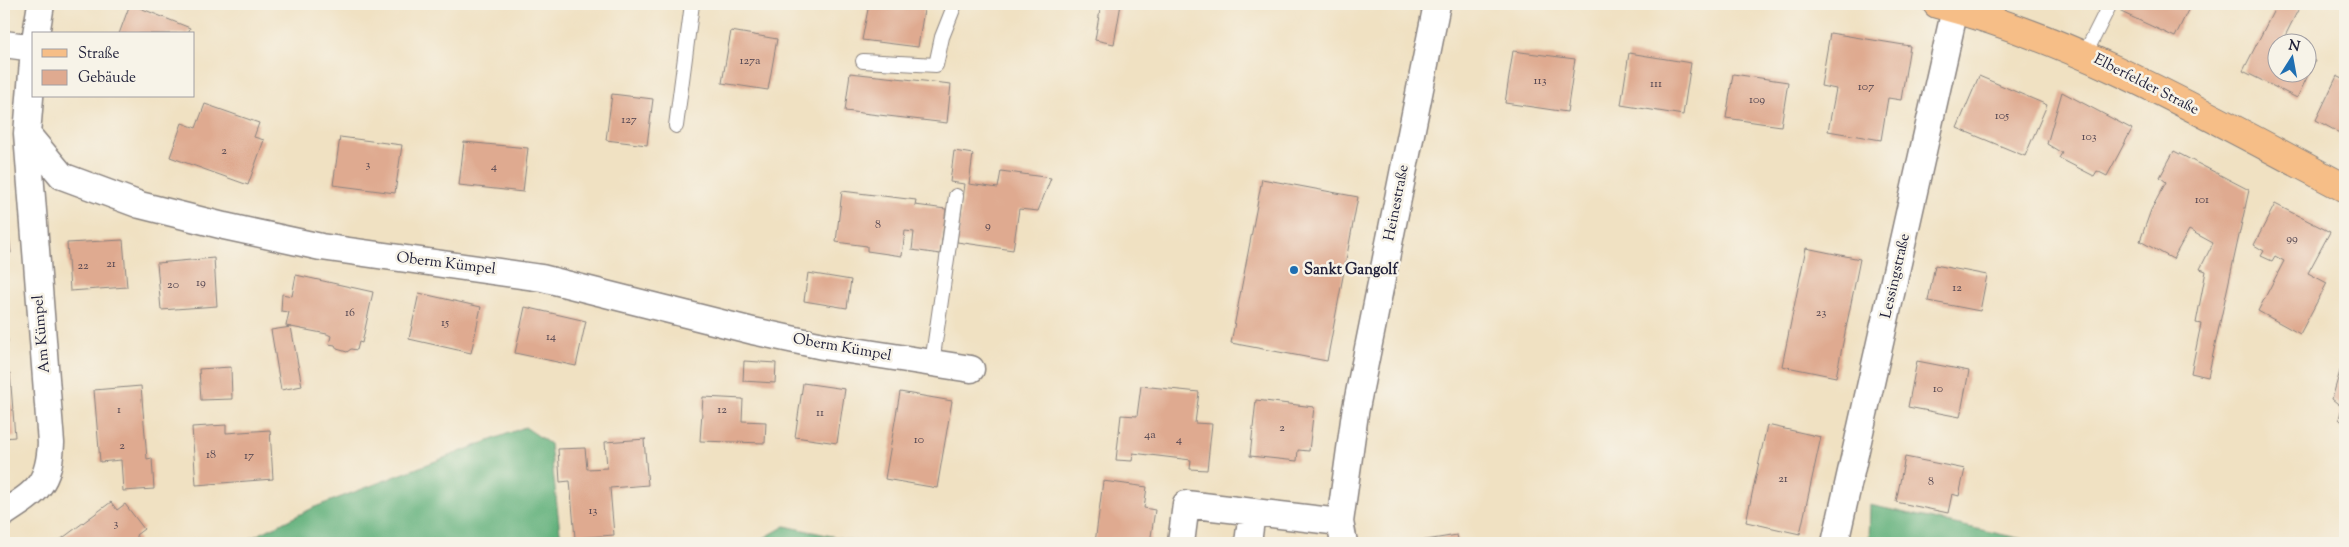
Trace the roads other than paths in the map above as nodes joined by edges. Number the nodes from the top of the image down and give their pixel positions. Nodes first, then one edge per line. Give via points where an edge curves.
1 (41, 4) edge
2 (692, 4) edge
3 (955, 4) edge
4 (1437, 4) edge
5 (2110, 4) edge
6 (1946, 6) edge
7 (36, 32) edge
8 (4, 44) edge
9 (32, 48) edge
10 (2085, 54) junction
11 (863, 62) dead end
12 (32, 73) edge
13 (676, 126) dead end
14 (27, 134) junction
15 (2345, 188) edge
16 (956, 196) dead end
17 (932, 363) junction
18 (971, 368) dead end
19 (1252, 512) junction
20 (4, 513) edge
21 (1342, 532) edge
22 (1181, 543) edge
23 (1248, 543) edge
24 (1835, 543) edge

1 - 7 street
2 - 13 lane
3 - 11 lane via 942,37 936,65
4 - 21 street, Heinestraße via 1355,413
5 - 10 lane
6 - 10 main road, Elberfelder Straße
6 - 24 street, Lessingstraße
8 - 9 street
10 - 15 main road, Elberfelder Straße
12 - 14 street
14 - 17 street, Oberm Kümpel via 62,176 150,208 321,248 542,278 814,344
14 - 20 street, Am Kümpel via 51,443 45,478 35,490
16 - 17 lane
17 - 18 street, Oberm Kümpel
19 - 21 street, Heinestraße
19 - 22 street, Heinestraße via 1186,504
19 - 23 street

